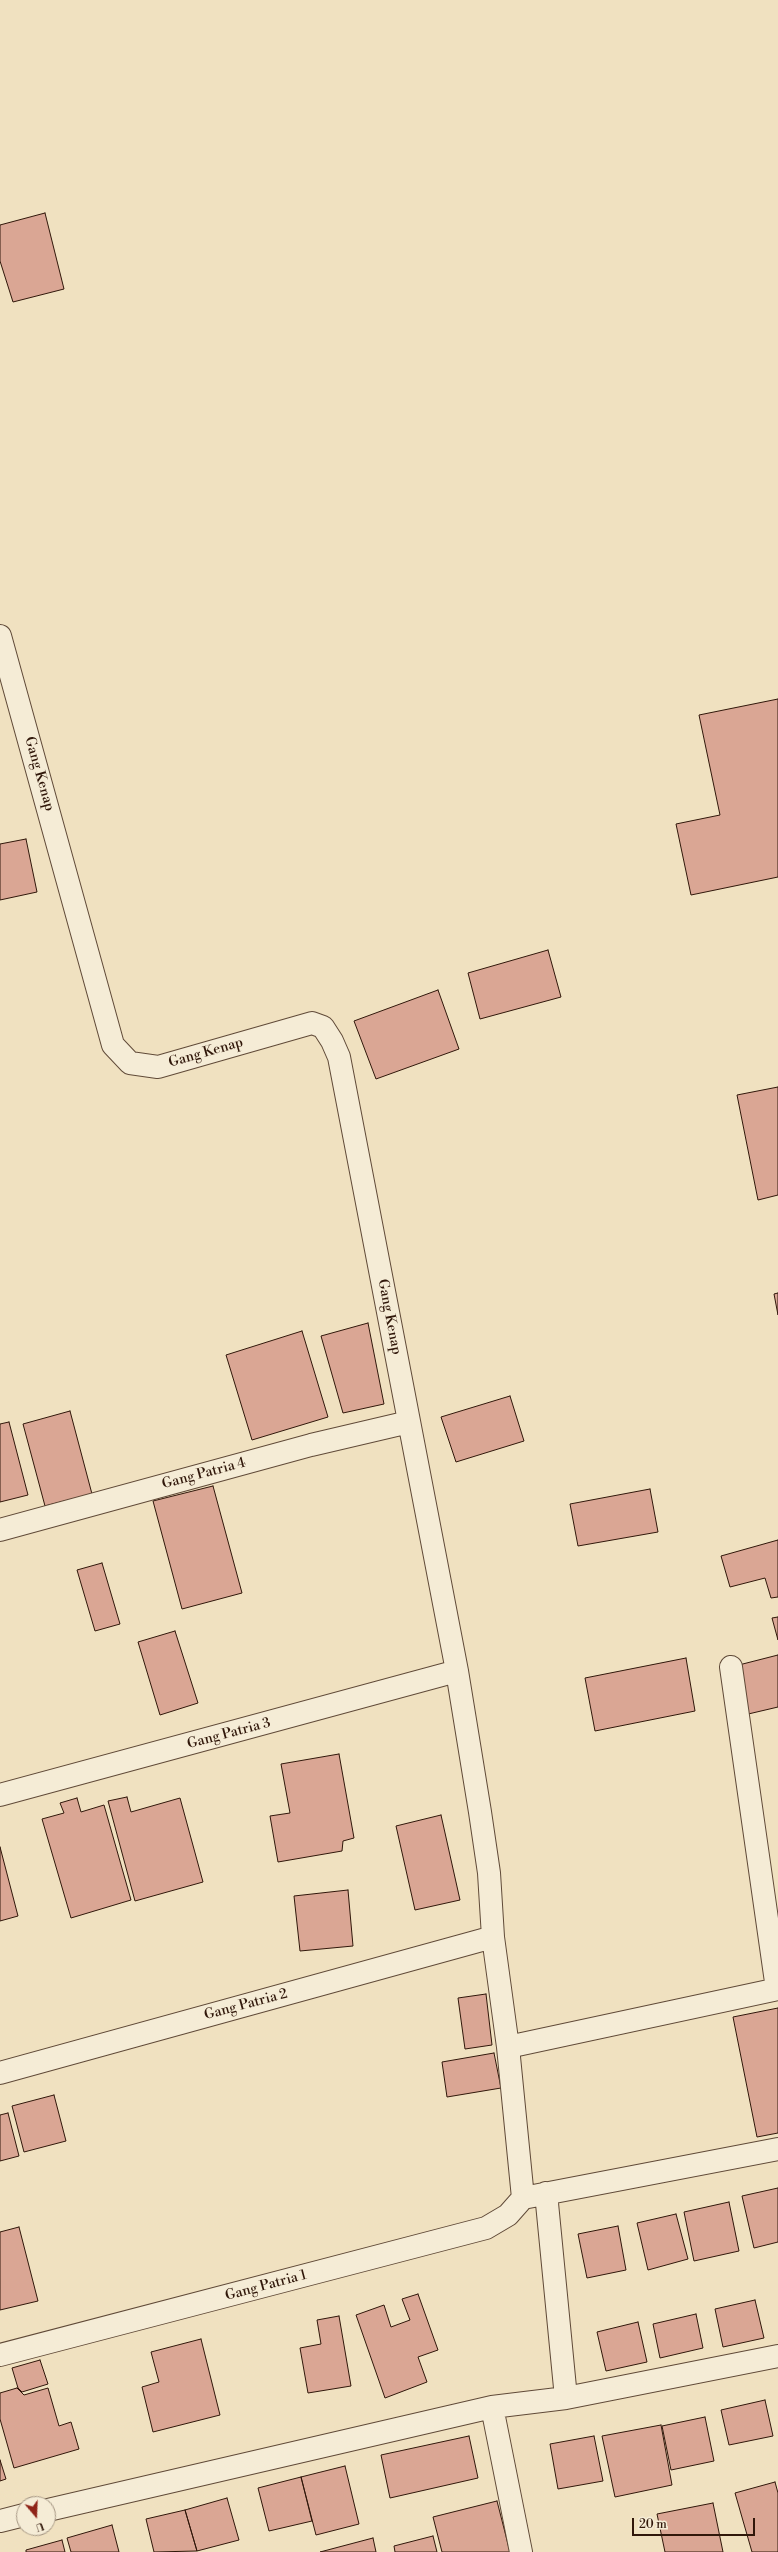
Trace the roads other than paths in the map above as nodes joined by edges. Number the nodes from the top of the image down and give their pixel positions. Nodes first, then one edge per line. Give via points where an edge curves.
1 (0, 636) edge
2 (409, 1422) junction
3 (0, 1530) edge
4 (731, 1667) dead end
5 (457, 1671) junction
6 (0, 1795) edge
7 (493, 1937) junction
8 (778, 1989) edge
9 (508, 2047) junction
10 (0, 2073) edge
11 (778, 2149) edge
12 (546, 2193) junction
13 (523, 2198) junction
14 (0, 2355) edge
15 (778, 2356) edge
16 (566, 2398) junction
17 (492, 2407) junction
18 (56, 2508) edge
19 (16, 2517) edge
20 (0, 2521) edge
21 (521, 2552) edge

1 - 2 street, Gang Kenap via 113,1045 130,1063 158,1067 312,1023 322,1028 332,1041 338,1057
2 - 3 street, Gang Patria 4 via 311,1445
2 - 5 street
4 - 8 street
5 - 6 street, Gang Patria 3
5 - 7 street via 489,1873
7 - 9 street
7 - 10 street, Gang Patria 2
8 - 9 street
9 - 13 street
11 - 12 street
12 - 13 street
12 - 16 street
13 - 14 street, Gang Patria 1 via 508,2215 486,2228
15 - 16 street
16 - 17 street
17 - 18 street
17 - 21 street
19 - 20 street

